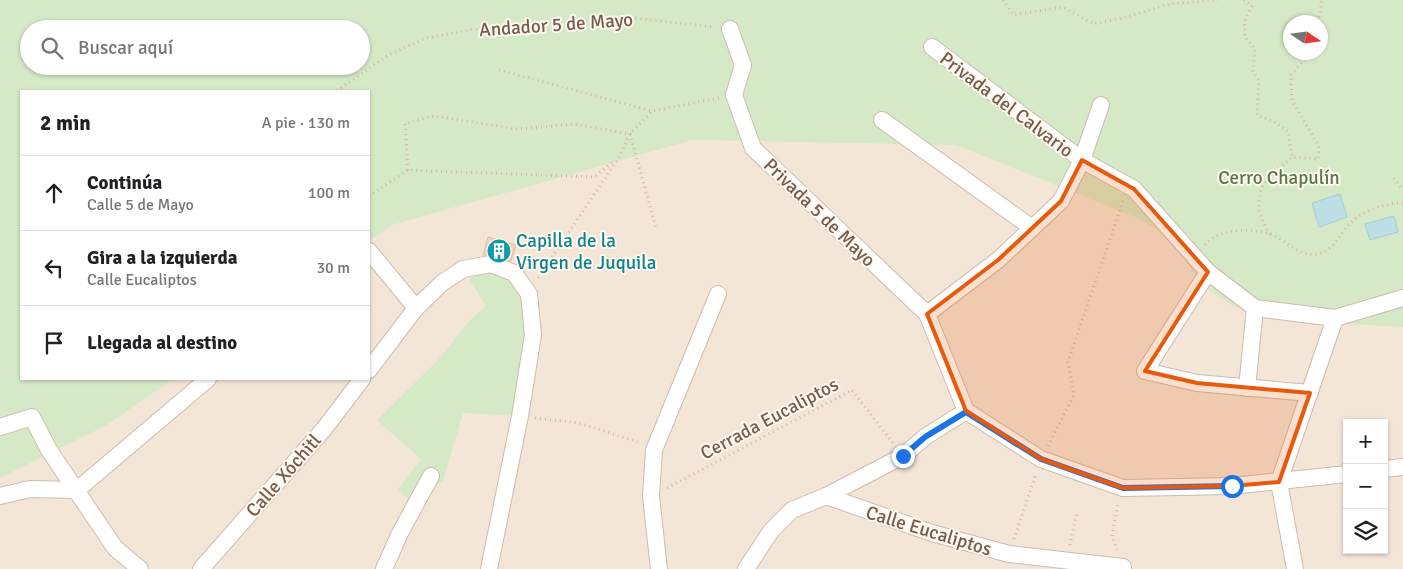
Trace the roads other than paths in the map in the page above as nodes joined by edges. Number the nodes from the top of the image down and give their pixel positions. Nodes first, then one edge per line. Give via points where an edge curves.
1 (730, 29) road end
2 (932, 47) dead end
3 (1101, 105) dead end
4 (882, 120) dead end
5 (1082, 160) junction
6 (1032, 228) junction
7 (370, 252) edge
8 (1208, 272) junction
9 (718, 294) dead end
10 (1403, 298) edge
11 (416, 308) junction
12 (1255, 308) junction
13 (927, 314) junction
14 (1335, 318) junction
15 (370, 369) edge
16 (207, 380) edge
17 (361, 380) edge
18 (1247, 388) junction
19 (1310, 393) junction
20 (966, 412) junction
21 (0, 427) edge
22 (1403, 467) edge
23 (1388, 469) edge
24 (1343, 474) edge
25 (432, 476) dead end
26 (1279, 482) junction
27 (77, 490) junction
28 (0, 496) edge
29 (826, 496) junction
30 (1123, 567) road end
31 (140, 569) edge
32 (200, 569) edge
33 (384, 569) edge
34 (489, 569) edge
35 (659, 569) edge
36 (746, 569) edge
37 (1295, 569) edge

1 - 13 street, Privada 5 de Mayo via 742,65 734,95 753,148
2 - 5 street, Privada del Calvario
3 - 5 street
4 - 6 street
5 - 6 street via 1062,201
5 - 8 street, Privada del Calvario via 1134,189
6 - 13 street via 998,260
7 - 11 street
8 - 12 street, Privada del Calvario
8 - 18 street via 1145,371 1197,384
9 - 35 street via 654,450 651,496
10 - 14 street
11 - 15 street
11 - 34 street via 442,283 463,269 492,264 514,274 528,294 533,335
12 - 14 street
12 - 18 street
13 - 20 street
14 - 19 street
16 - 27 street
17 - 32 street, Calle Xóchitl via 324,429
18 - 19 street
19 - 26 street
20 - 26 street via 1041,459 1123,488
20 - 29 street, Calle Eucaliptos via 925,437 903,456
21 - 27 street via 32,417 49,450
22 - 23 street
24 - 26 street
25 - 33 street
26 - 37 street
27 - 28 street via 30,489
27 - 31 street via 115,548
29 - 30 street, Calle Eucaliptos via 932,533 1009,554
29 - 36 street, Calle Eucaliptos via 792,510 771,531

